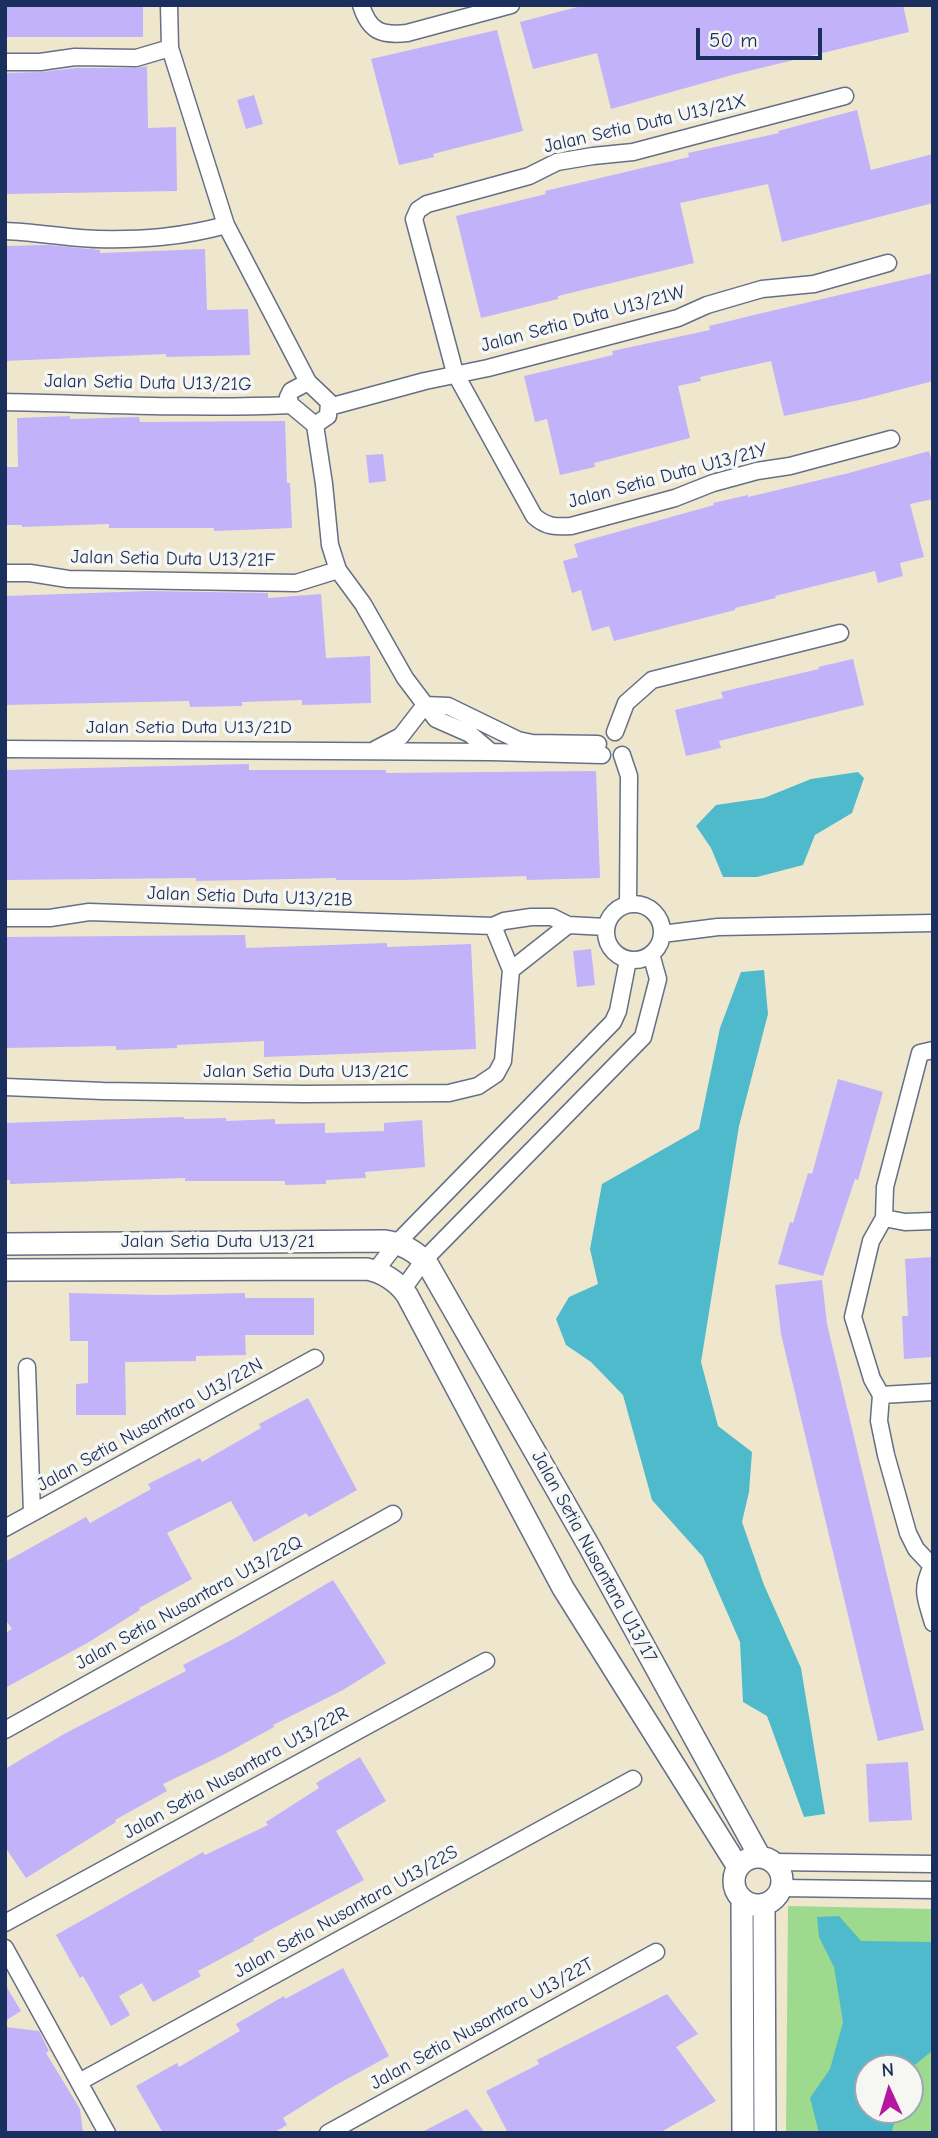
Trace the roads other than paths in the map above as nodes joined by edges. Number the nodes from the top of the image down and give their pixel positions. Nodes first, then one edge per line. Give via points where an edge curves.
1 (169, 5) edge
2 (361, 5) edge
3 (511, 5) edge
4 (170, 48) junction
5 (5, 62) edge
6 (845, 96) dead end
7 (226, 225) junction
8 (5, 231) edge
9 (888, 263) dead end
10 (455, 373) junction
11 (308, 382) junction
12 (5, 402) edge
13 (291, 405) junction
14 (329, 407) junction
15 (315, 425) junction
16 (891, 439) dead end
17 (338, 570) junction
18 (5, 573) edge
19 (840, 633) dead end
20 (425, 705) junction
21 (615, 732) junction
22 (5, 749) edge
23 (600, 749) junction
24 (374, 750) junction
25 (491, 752) junction
26 (622, 755) junction
27 (628, 904) junction
28 (5, 918) edge
29 (933, 923) edge
30 (568, 925) junction
31 (494, 926) junction
32 (606, 927) junction
33 (662, 934) junction
34 (651, 954) junction
35 (628, 960) junction
36 (511, 970) junction
37 (926, 1052) edge
38 (5, 1087) edge
39 (884, 1218) junction
40 (933, 1221) edge
41 (397, 1243) junction
42 (5, 1244) edge
43 (425, 1260) junction
44 (5, 1270) edge
45 (376, 1270) junction
46 (403, 1289) junction
47 (315, 1358) dead end
48 (27, 1367) dead end
49 (933, 1392) edge
50 (881, 1395) junction
51 (32, 1513) junction
52 (393, 1514) dead end
53 (5, 1528) edge
54 (932, 1566) edge
55 (933, 1623) edge
56 (486, 1661) dead end
57 (5, 1730) edge
58 (632, 1779) dead end
59 (767, 1859) junction
60 (933, 1864) edge
61 (737, 1867) junction
62 (781, 1888) junction
63 (933, 1890) edge
64 (742, 1899) junction
65 (764, 1904) junction
66 (5, 1923) edge
67 (5, 1948) edge
68 (656, 1952) dead end
69 (79, 2082) junction
70 (107, 2133) edge
71 (328, 2133) edge
72 (743, 2133) edge
73 (765, 2133) edge

1 - 4 street
2 - 3 street via 372,28 395,34
4 - 5 street via 136,58
4 - 7 street
6 - 10 street, Jalan Setia Duta U13/21X via 633,152 557,162 529,176 435,201 418,210 414,219 417,235
7 - 8 street via 174,238 95,239
7 - 11 street
9 - 10 street, Jalan Setia Duta U13/21W via 814,284 762,289 678,318
10 - 14 street, Jalan Setia Duta U13/21W
10 - 16 street, Jalan Setia Duta U13/21Y via 534,516 555,527
11 - 13 street via 290,391
11 - 14 street
12 - 13 street, Jalan Setia Duta U13/21G via 145,407
13 - 15 street
14 - 15 street via 328,416
15 - 17 street via 330,545
17 - 18 street, Jalan Setia Duta U13/21F via 296,583 68,579
17 - 20 street
19 - 21 street via 652,680 626,703
20 - 23 street via 448,706 518,740
20 - 24 street via 401,736
20 - 25 street via 436,719 470,734
21 - 23 street via 602,736
21 - 26 street via 625,741
22 - 24 street, Jalan Setia Duta U13/21D
23 - 25 street, Jalan Setia Duta U13/21D
23 - 26 street via 610,759
24 - 25 street, Jalan Setia Duta U13/21D
26 - 27 street via 629,776
27 - 32 street via 613,912
27 - 33 street via 653,911
28 - 31 street, Jalan Setia Duta U13/21B via 89,912
29 - 33 street via 718,927
30 - 31 street, Jalan Setia Duta U13/21B via 552,917 531,917
30 - 32 street, Jalan Setia Duta U13/21B
30 - 36 street
31 - 36 street
32 - 35 street via 613,951
33 - 34 street
34 - 35 street
34 - 43 street via 658,979 643,1037
35 - 41 street via 612,1022
36 - 38 street, Jalan Setia Duta U13/21C via 503,1061 496,1074 478,1086 449,1093
37 - 39 street via 885,1187
39 - 40 street
39 - 50 street via 872,1241 853,1317
41 - 42 main road, Jalan Setia Duta U13/21
41 - 43 main road
41 - 45 street
43 - 46 street
43 - 59 main road, Jalan Setia Nusantara U13/17
44 - 45 main road, Jalan Setia Duta U13/21
45 - 46 main road
46 - 61 main road, Jalan Setia Nusantara U13/17 via 563,1588
47 - 51 street, Jalan Setia Nusantara U13/22N
48 - 51 street
49 - 50 street
50 - 54 street via 879,1421 908,1533
51 - 53 street, Jalan Setia Nusantara U13/22N
52 - 57 street, Jalan Setia Nusantara U13/22Q
54 - 55 street via 924,1582
56 - 66 street, Jalan Setia Nusantara U13/22R
58 - 69 street, Jalan Setia Nusantara U13/22S
59 - 60 street
59 - 61 main road via 747,1859
59 - 62 main road via 781,1874
61 - 64 main road via 734,1888
62 - 63 street
62 - 65 main road
64 - 65 main road
64 - 72 main road
65 - 73 main road
67 - 69 street
68 - 71 street, Jalan Setia Nusantara U13/22T
69 - 70 street

